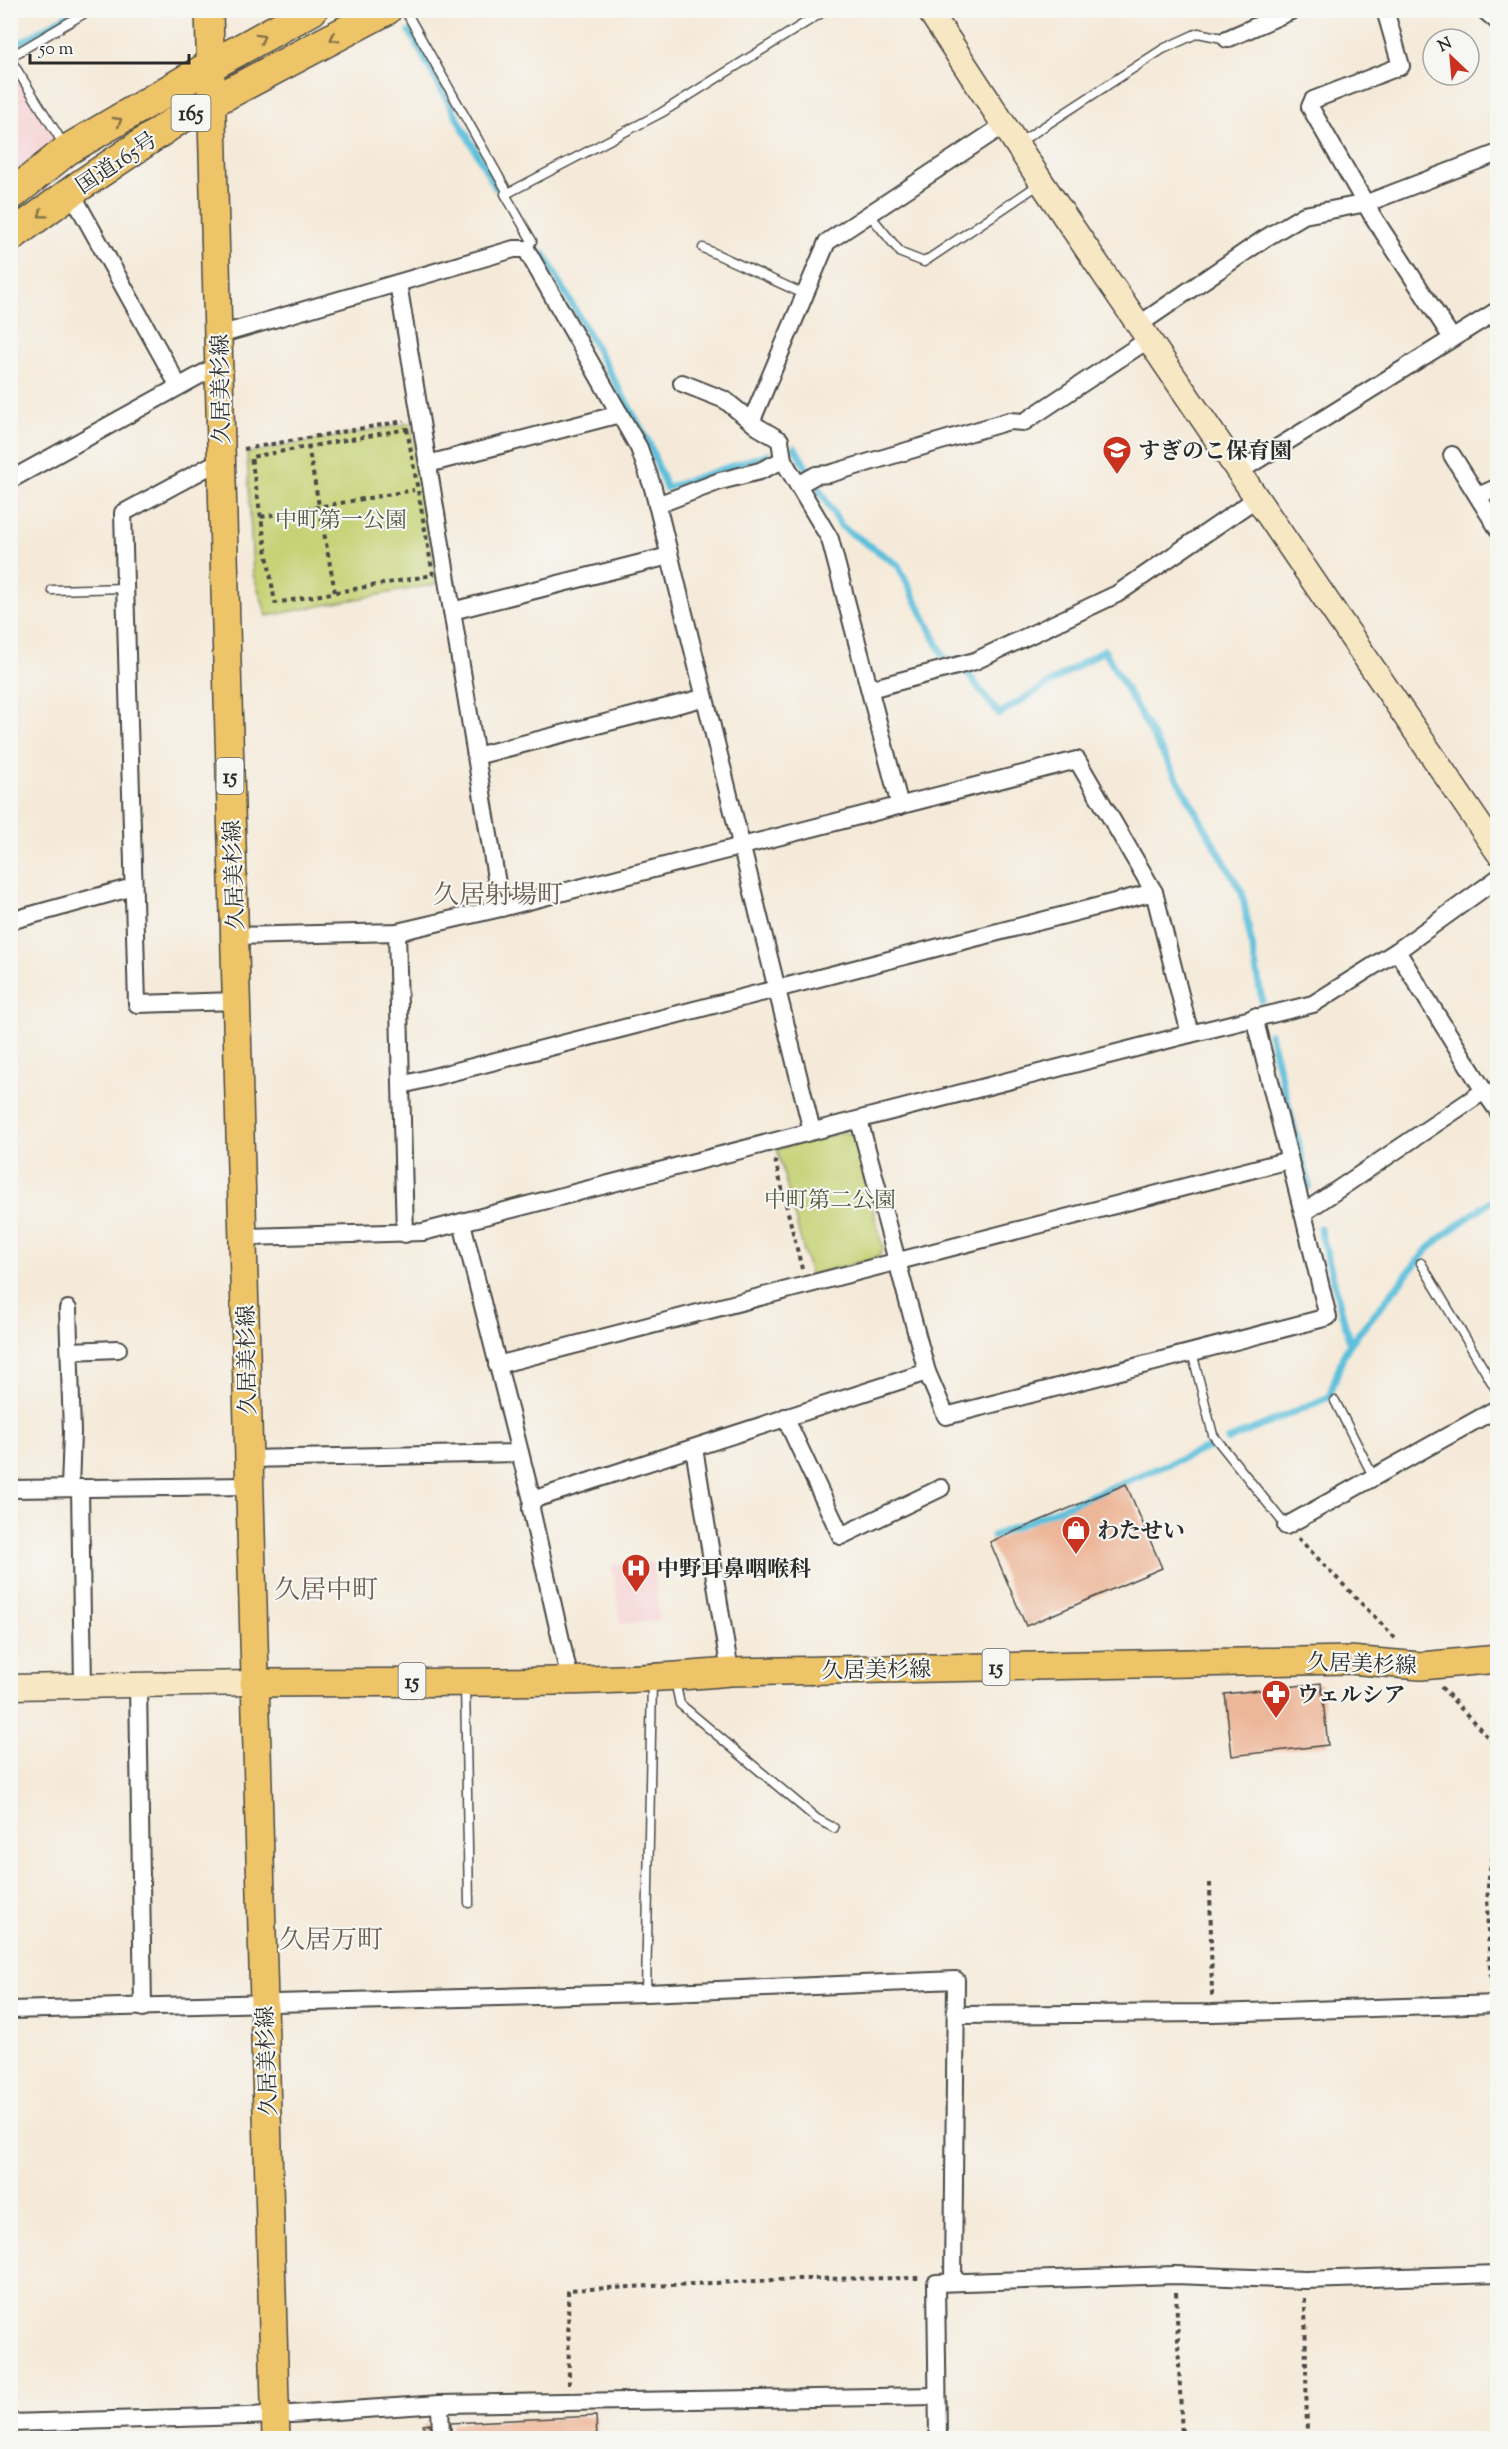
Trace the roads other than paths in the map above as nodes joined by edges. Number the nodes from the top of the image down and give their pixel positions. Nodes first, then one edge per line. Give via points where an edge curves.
1 (90, 10) edge
2 (208, 10) edge
3 (312, 10) edge
4 (386, 10) edge
5 (405, 10) edge
6 (826, 10) edge
7 (929, 10) edge
8 (1293, 10) edge
9 (1385, 10) edge
10 (1484, 10) edge
11 (1497, 22) edge
12 (1227, 39) joint
13 (10, 58) edge
14 (210, 66) junction
15 (210, 103) junction
16 (1011, 135) junction
17 (67, 150) junction
18 (1497, 153) edge
19 (1042, 183) junction
20 (71, 192) junction
21 (508, 192) junction
22 (10, 196) edge
23 (1367, 203) junction
24 (869, 214) junction
25 (10, 237) edge
26 (703, 248) dead end
27 (526, 249) junction
28 (398, 283) junction
29 (806, 295) junction
30 (1497, 310) edge
31 (1144, 332) junction
32 (219, 335) junction
33 (1452, 338) junction
34 (219, 364) junction
35 (682, 383) dead end
36 (178, 385) junction
37 (620, 414) junction
38 (752, 420) junction
39 (232, 455) junction
40 (1452, 455) dead end
41 (783, 460) junction
42 (428, 464) junction
43 (1240, 471) junction
44 (10, 480) edge
45 (806, 481) junction
46 (1497, 487) edge
47 (1478, 496) junction
48 (1257, 498) junction
49 (657, 506) junction
50 (1497, 529) edge
51 (669, 556) junction
52 (125, 588) junction
53 (52, 590) dead end
54 (452, 611) junction
55 (870, 689) junction
56 (703, 698) junction
57 (476, 756) junction
58 (900, 806) junction
59 (742, 846) junction
60 (1497, 852) edge
61 (1497, 878) edge
62 (133, 887) junction
63 (1154, 892) junction
64 (501, 908) junction
65 (10, 921) edge
66 (397, 932) junction
67 (235, 936) junction
68 (1397, 951) junction
69 (777, 990) junction
70 (237, 1001) junction
71 (1254, 1017) junction
72 (1190, 1034) junction
73 (402, 1084) junction
74 (1484, 1091) junction
75 (1497, 1111) edge
76 (859, 1119) junction
77 (812, 1131) junction
78 (1289, 1160) junction
79 (1303, 1213) junction
80 (462, 1222) junction
81 (405, 1234) junction
82 (243, 1237) junction
83 (897, 1261) junction
84 (1421, 1263) dead end
85 (68, 1309) dead end
86 (118, 1349) dead end
87 (70, 1351) junction
88 (1192, 1352) junction
89 (497, 1365) junction
90 (927, 1372) junction
91 (1497, 1393) edge
92 (1335, 1401) dead end
93 (1497, 1408) edge
94 (786, 1417) junction
95 (694, 1448) junction
96 (520, 1454) junction
97 (249, 1459) junction
98 (1373, 1476) junction
99 (249, 1486) junction
100 (75, 1488) junction
101 (941, 1488) dead end
102 (10, 1489) edge
103 (532, 1500) junction
104 (1286, 1526) joint
105 (1497, 1659) edge
106 (730, 1672) junction
107 (663, 1678) junction
108 (570, 1680) junction
109 (465, 1681) junction
110 (254, 1683) junction
111 (138, 1685) junction
112 (83, 1686) junction
113 (10, 1687) edge
114 (834, 1828) dead end
115 (469, 1903) dead end
116 (646, 1993) junction
117 (265, 2003) junction
118 (1495, 2004) edge
119 (143, 2008) junction
120 (10, 2010) edge
121 (956, 2015) junction
122 (1497, 2274) edge
123 (953, 2281) junction
124 (937, 2396) junction
125 (440, 2404) junction
126 (10, 2423) edge
127 (276, 2427) edge
128 (441, 2439) edge
129 (938, 2439) edge

1 - 13 lane
2 - 14 main road, 久居美杉線
14 -> 3 highway, 国道165号 / 165
4 -> 15 highway, 国道165号 / 165
5 - 21 lane
6 - 21 lane via 661,112
7 - 16 street
8 - 12 street
9 - 23 street via 1401,66 1313,100 1310,107
10 - 11 street
12 - 16 lane via 1198,33
13 - 17 lane
14 - 15 main road, 久居美杉線 / 15
17 -> 14 highway, 国道165号 / 165
15 - 20 highway, 国道165号 / 165 via 176,121
15 - 32 main road, 久居美杉線 / 15
16 - 19 street
16 - 24 street
17 - 22 highway, 国道165号 / 165
18 - 23 street
19 - 24 lane via 924,261 901,254
19 - 31 street
20 -> 25 highway, 国道165号 / 165
20 - 36 street
21 - 27 lane via 505,194 532,242
23 - 31 street via 1296,219
23 - 33 street
24 - 29 street via 827,242
26 - 29 lane
27 - 28 street via 514,249
27 - 37 street
28 - 32 street
28 - 42 street
29 - 38 street
30 - 33 street
31 - 43 street
31 - 45 street via 1024,422 1009,421
32 - 34 main road, 久居美杉線 / 15
33 - 43 street
34 - 36 street
34 - 39 main road, 久居美杉線 / 15
35 - 38 street via 725,400
36 - 44 street
37 - 42 street
37 - 49 street via 639,447
38 - 41 street via 780,440
39 - 52 street via 123,513
39 - 67 main road, 久居美杉線 / 15
40 - 47 street
41 - 45 street
41 - 49 street
42 - 54 street
43 - 48 street
45 - 55 street via 830,538
46 - 47 street
47 - 50 street
48 - 55 street via 1117,594 954,667
48 - 60 street
49 - 51 street
51 - 54 street
51 - 56 street
52 - 53 lane
52 - 62 street
54 - 57 street
55 - 58 street
56 - 57 street
56 - 59 street
57 - 64 street
58 - 59 street
58 - 63 street via 1077,760
59 - 64 street
59 - 69 street
61 - 68 street
62 - 65 street
62 - 70 street via 136,1004
63 - 69 street
63 - 72 street
64 - 66 street
66 - 67 street
66 - 73 street
67 - 70 main road, 久居美杉線 / 15
68 - 71 street via 1313,1004
68 - 74 street
69 - 73 street
69 - 77 street
70 - 82 main road, 久居美杉線 / 15
71 - 72 street
71 - 78 street
72 - 76 street
73 - 81 street
74 - 75 street
74 - 79 street
76 - 77 street
76 - 83 street
77 - 80 street
78 - 79 street
78 - 83 street
79 - 88 street via 1329,1317
80 - 81 street
80 - 89 street
81 - 82 street
82 - 97 main road, 久居美杉線 / 15
83 - 89 street
83 - 90 street
84 - 91 lane
85 - 87 street
86 - 87 street
87 - 100 street
88 - 90 street via 946,1416
88 - 104 lane via 1213,1435
89 - 96 street
90 - 94 street
92 - 98 lane
93 - 98 street
94 - 95 street
94 - 101 street via 841,1536
95 - 103 street
95 - 106 street
96 - 97 street
96 - 103 street
97 - 99 main road, 久居美杉線 / 15
98 - 104 street
99 - 100 street
99 - 110 main road, 久居美杉線 / 15
100 - 102 street
100 - 112 street
103 - 108 street
105 - 106 main road, 久居美杉線 / 15 via 1421,1666 1337,1660
106 - 107 main road, 久居美杉線 / 15
107 - 108 main road, 久居美杉線 / 15
107 - 114 lane via 680,1704 817,1819
107 - 116 lane
108 - 109 main road, 久居美杉線 / 15
109 - 110 main road, 久居美杉線 / 15
109 - 115 lane
110 - 111 street
110 - 117 main road, 久居美杉線 / 15
111 - 112 street
111 - 119 street
112 - 113 street
116 - 117 street
116 - 121 street via 956,1980
117 - 119 street
117 - 127 main road, 久居美杉線 / 15
118 - 121 street via 1212,2013
119 - 120 street
121 - 123 street
122 - 123 street via 1305,2280 1175,2276
123 - 124 street via 936,2283
124 - 125 street
124 - 129 street
125 - 127 street
125 - 128 street
126 - 127 street

